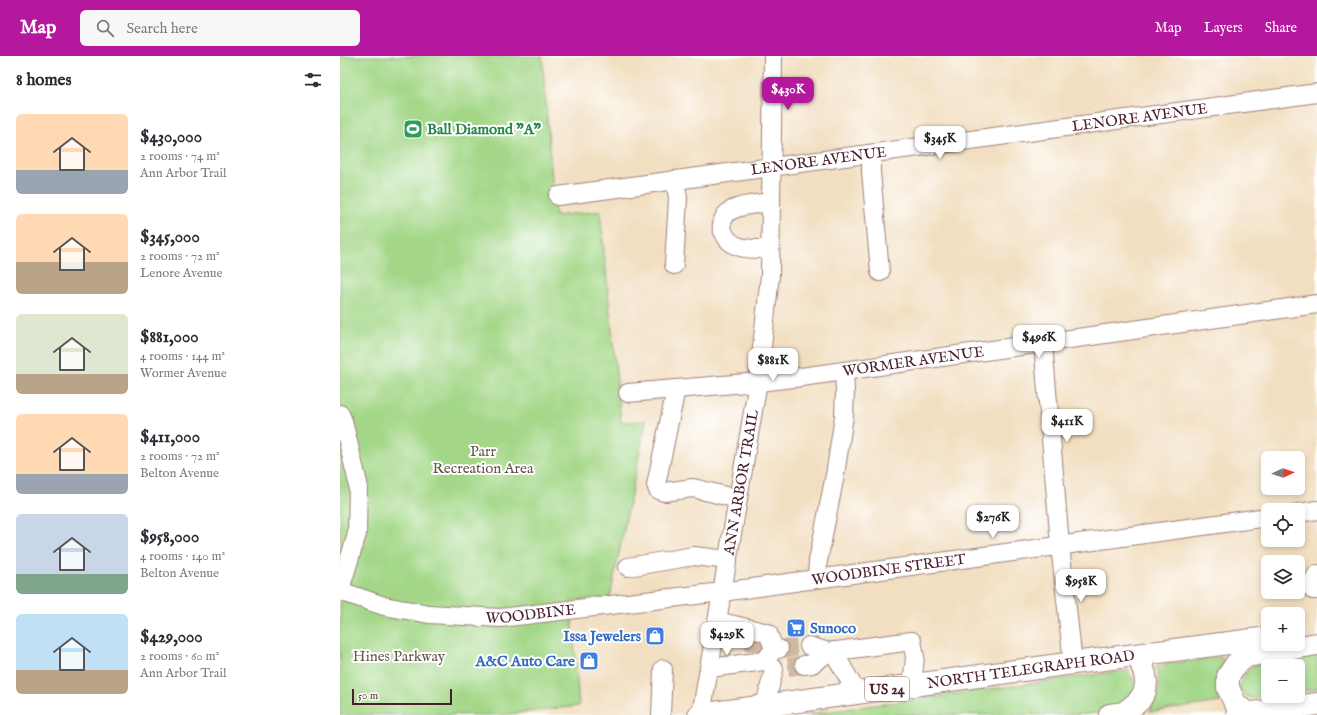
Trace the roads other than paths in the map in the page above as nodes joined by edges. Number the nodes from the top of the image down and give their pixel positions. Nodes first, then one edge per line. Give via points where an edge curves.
1 (773, 56) edge
2 (1317, 93) edge
3 (871, 155) junction
4 (772, 166) junction
5 (676, 180) junction
6 (558, 196) dead end
7 (771, 202) junction
8 (770, 249) junction
9 (674, 265) dead end
10 (880, 272) dead end
11 (1317, 304) edge
12 (1043, 343) junction
13 (844, 371) junction
14 (758, 382) junction
15 (676, 389) junction
16 (628, 393) dead end
17 (340, 414) edge
18 (738, 499) junction
19 (1317, 510) edge
20 (1305, 512) edge
21 (1261, 518) edge
22 (1060, 545) junction
23 (728, 560) junction
24 (628, 567) dead end
25 (1317, 574) edge
26 (817, 578) junction
27 (1317, 590) edge
28 (340, 591) edge
29 (722, 592) junction
30 (717, 621) junction
31 (1317, 632) edge
32 (1305, 633) edge
33 (1261, 639) edge
34 (1317, 644) edge
35 (809, 646) tunnel mouth
36 (831, 652) junction
37 (770, 654) junction
38 (1138, 655) junction
39 (1073, 663) junction
40 (709, 668) junction
41 (663, 669) dead end
42 (912, 686) junction
43 (857, 693) junction
44 (1317, 704) edge
45 (765, 706) junction
46 (1242, 714) edge
47 (661, 715) edge
48 (700, 715) edge
49 (1110, 715) edge

1 - 4 street, ANN ARBOR TRAIL
2 - 3 street, LENORE AVENUE
3 - 4 street, LENORE AVENUE
3 - 10 street
4 - 5 street, LENORE AVENUE
4 - 7 street, ANN ARBOR TRAIL
5 - 6 street, LENORE AVENUE
5 - 9 street via 678,198
7 - 8 street, ANN ARBOR TRAIL
7 - 8 street via 730,210 723,218 721,228 726,239 733,245 742,248
8 - 14 street, ANN ARBOR TRAIL via 770,276
11 - 12 street, WORMER AVENUE
12 - 13 street, WORMER AVENUE
12 - 22 street
13 - 14 street, WORMER AVENUE
13 - 26 street via 844,416
14 - 15 street, WORMER AVENUE
14 - 18 street, ANN ARBOR TRAIL
15 - 16 street, WORMER AVENUE
15 - 18 street via 656,485 658,490 664,492 693,488
17 - 28 street via 358,483 357,534
18 - 23 street, ANN ARBOR TRAIL
19 - 20 street
21 - 22 street, WOODBINE STREET
22 - 26 street, WOODBINE STREET
22 - 39 street
23 - 24 street via 694,556
23 - 29 street, ANN ARBOR TRAIL
25 - 27 street via 1311,585 1313,590
26 - 29 street, WOODBINE STREET
28 - 29 street, WOODBINE via 384,606 429,614 500,618
29 - 30 street, ANN ARBOR TRAIL
30 - 37 street
30 - 40 street, ANN ARBOR TRAIL
31 - 32 main road
33 - 38 main road, NORTH TELEGRAPH ROAD / US 24
34 - 46 main road via 1247,656 1236,664 1228,676 1228,688
35 - 36 street
36 - 37 street via 812,664
36 - 42 street via 912,641 915,657
36 - 43 street
37 - 40 street
37 - 45 street
38 - 39 main road, NORTH TELEGRAPH ROAD / US 24
38 - 49 main road via 1145,674 1145,691 1140,700 1124,713
39 - 42 main road, NORTH TELEGRAPH ROAD / US 24
40 - 48 street, ANN ARBOR TRAIL
41 - 47 street via 656,693
42 - 43 main road, NORTH TELEGRAPH ROAD / US 24
43 - 45 main road, NORTH TELEGRAPH ROAD / US 24
44 - 46 main road
45 - 48 main road, NORTH TELEGRAPH ROAD / US 24

